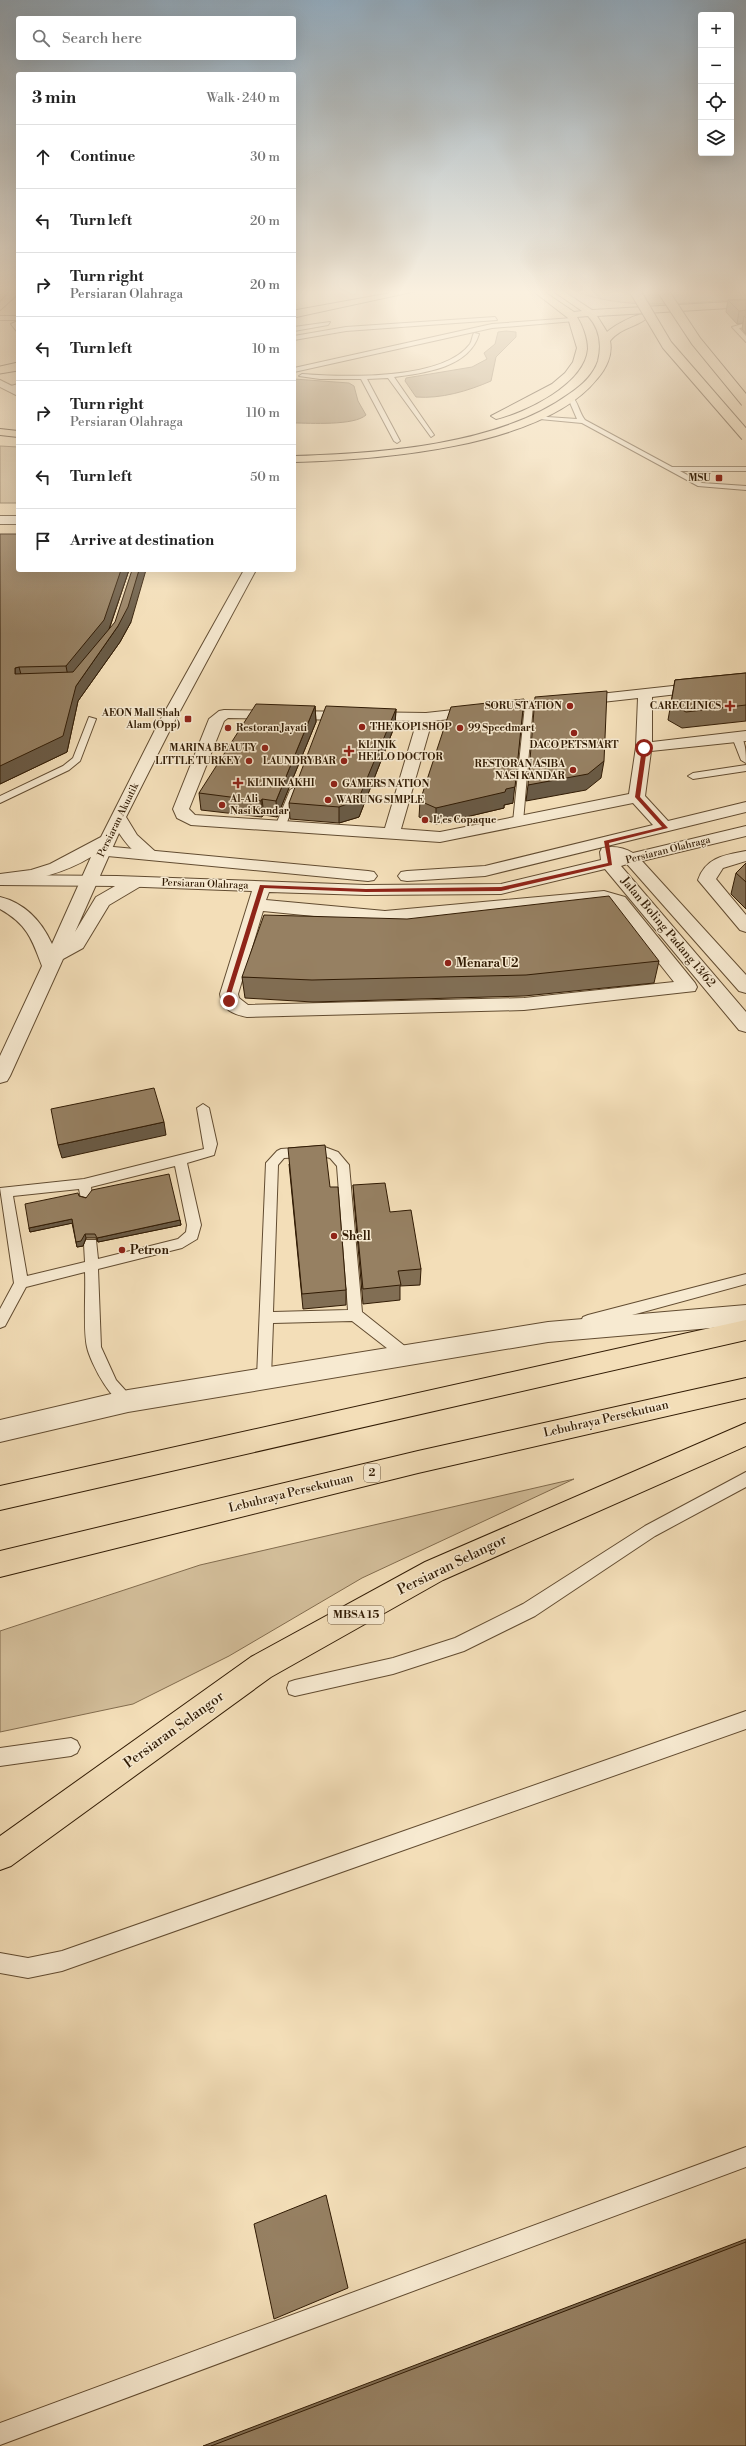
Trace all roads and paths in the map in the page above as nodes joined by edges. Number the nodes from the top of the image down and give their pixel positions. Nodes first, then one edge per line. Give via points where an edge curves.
1 (378, 405) edge
2 (410, 405) edge
3 (522, 405) edge
4 (557, 405) edge
5 (574, 405) edge
6 (719, 405) edge
7 (532, 418) junction
8 (484, 421) dead end
9 (583, 421) junction
10 (0, 422) edge
11 (16, 423) edge
12 (0, 432) edge
13 (444, 432) dead end
14 (16, 434) edge
15 (431, 435) junction
16 (746, 436) edge
17 (397, 441) junction
18 (382, 442) dead end
19 (324, 446) dead end
20 (350, 450) junction
21 (296, 452) edge
22 (296, 459) edge
23 (669, 469) junction
24 (746, 469) edge
25 (296, 471) edge
26 (746, 488) edge
27 (0, 512) edge
28 (16, 512) edge
29 (0, 520) edge
30 (16, 520) edge
31 (249, 572) edge
32 (746, 682) edge
33 (645, 694) junction
34 (529, 705) junction
35 (426, 717) junction
36 (92, 719) dead end
37 (742, 736) edge
38 (644, 748) junction
39 (746, 760) edge
40 (746, 768) edge
41 (693, 776) dead end
42 (300, 778) edge
43 (637, 797) junction
44 (0, 800) edge
45 (746, 807) edge
46 (118, 817) junction
47 (518, 822) junction
48 (280, 827) junction
49 (665, 828) junction
50 (746, 831) edge
51 (392, 834) junction
52 (606, 842) junction
53 (105, 846) junction
54 (151, 855) junction
55 (746, 856) edge
56 (631, 859) junction
57 (610, 864) junction
58 (550, 878) junction
59 (0, 880) edge
60 (135, 882) junction
61 (262, 886) junction
62 (86, 888) junction
63 (0, 894) edge
64 (638, 896) junction
65 (0, 902) edge
66 (256, 905) junction
67 (746, 926) edge
68 (53, 961) junction
69 (746, 987) edge
70 (719, 993) junction
71 (746, 1025) edge
72 (0, 1076) edge
73 (203, 1108) dead end
74 (180, 1160) junction
75 (3, 1193) edge
76 (91, 1244) dead end
77 (93, 1265) junction
78 (746, 1279) edge
79 (21, 1283) junction
80 (354, 1315) junction
81 (746, 1315) edge
82 (266, 1318) junction
83 (0, 1322) edge
84 (746, 1330) edge
85 (548, 1332) junction
86 (406, 1355) junction
87 (264, 1377) junction
88 (746, 1388) edge
89 (128, 1402) junction
90 (0, 1431) edge
91 (746, 1434) edge
92 (746, 1479) edge
93 (0, 1498) edge
94 (0, 1564) edge
95 (295, 1688) dead end
96 (746, 1720) edge
97 (71, 1747) dead end
98 (0, 1757) edge
99 (0, 1855) edge
100 (0, 1963) edge
101 (746, 2157) edge
102 (0, 2434) edge

1 - 17 lane
2 - 15 lane
3 - 8 main road
4 - 7 main road
5 - 9 lane
6 - 16 main road, bridge
7 - 9 lane
7 - 20 main road via 482,436 433,447
9 - 23 lane
10 - 11 main road
12 - 14 main road
13 - 15 main road
15 - 17 main road
17 - 18 main road
19 - 20 main road
20 - 21 main road
20 - 22 main road
20 - 25 main road
23 - 24 lane
23 - 26 lane via 700,484
27 - 28 street
29 - 30 street
31 - 46 street, Persiaran Akuatik via 184,688
32 - 33 street
33 - 34 street
33 - 38 street
34 - 35 street
34 - 47 lane
35 - 48 street via 323,718 235,713 217,718 181,809 183,815 191,820
35 - 51 street
36 - 44 lane via 76,759 66,768
37 - 38 street
37 - 39 lane
38 - 43 street
40 - 41 lane
42 - 48 lane
43 - 47 street
43 - 49 street
45 - 49 street, Persiaran Olahraga
46 - 53 street, Persiaran Akuatik
46 - 54 street via 125,833
47 - 51 street via 440,837
48 - 51 street
49 - 52 street, Persiaran Olahraga
50 - 56 street, Persiaran Olahraga
52 - 54 street, Persiaran Olahraga via 485,871 384,878
52 - 56 street, Jalan Boling Padang 13/62
52 - 57 street
53 - 54 street, Persiaran Olahraga
53 - 59 street via 57,869
53 - 62 street, Persiaran Akuatik
55 - 67 street via 717,863 709,871 707,880
56 - 57 street, Persiaran Olahraga
56 - 69 street, Jalan Boling Padang 13/62
57 - 58 street, Persiaran Olahraga
57 - 64 street, Jalan Boling Padang 13/62
58 - 61 street, Persiaran Olahraga via 501,889 366,890
58 - 64 street
59 - 62 street
60 - 61 street, Persiaran Olahraga
60 - 62 street, Persiaran Olahraga
60 - 68 street via 102,901 77,944
61 - 66 street
62 - 63 street
62 - 68 street, Persiaran Akuatik
64 - 70 street, Jalan Boling Padang 13/62
65 - 68 street via 19,911 36,928
66 - 66 street via 228,994 229,1001 235,1007 247,1011 524,1004 688,987 619,901 604,896 385,917
68 - 72 street, Persiaran Akuatik
69 - 70 street
70 - 71 street, Jalan Boling Padang 13/62
73 - 74 lane via 211,1144 210,1152
74 - 75 lane via 85,1190
74 - 77 lane via 194,1225 192,1235 182,1243
75 - 79 lane
76 - 77 lane
77 - 79 lane
77 - 89 lane via 94,1347 111,1384
78 - 85 lane
79 - 83 lane
80 - 82 lane
80 - 82 lane via 343,1165 334,1155 322,1152 281,1154 272,1163
80 - 86 lane
81 - 85 street
82 - 87 lane
84 - 93 main road
85 - 86 street
86 - 87 street
87 - 89 street
88 - 94 main road, Lebuhraya Persekutuan / 2 via 418,1462
89 - 90 street
91 - 99 main road, Persiaran Selangor / MBSA 15 via 434,1571 261,1667
92 - 95 lane via 650,1531 529,1610 458,1645 393,1666
96 - 100 lane via 62,1962 28,1968
97 - 98 lane
101 - 102 lane

